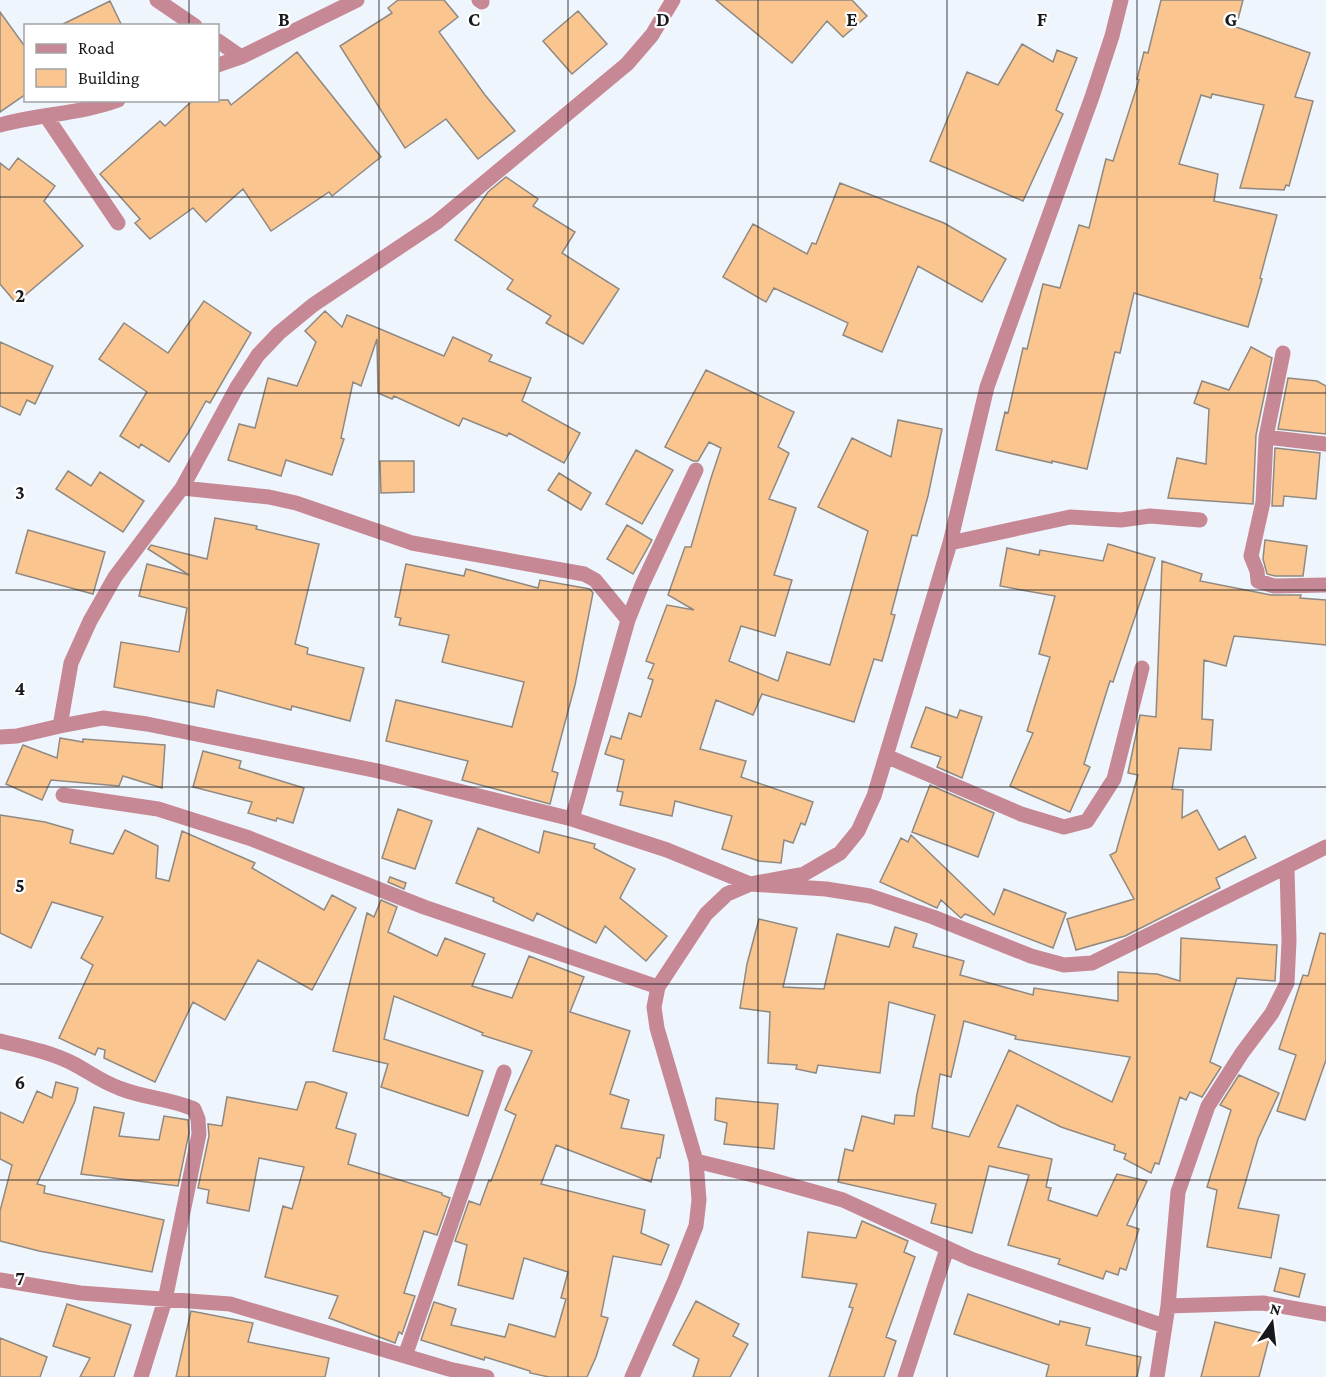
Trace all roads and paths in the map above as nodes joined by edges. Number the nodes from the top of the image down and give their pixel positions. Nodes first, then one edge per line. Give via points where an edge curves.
1 (157, 0) edge
2 (357, 0) edge
3 (673, 0) edge
4 (1121, 0) edge
5 (192, 24) edge
6 (219, 42) edge
7 (241, 57) junction
8 (219, 65) edge
9 (111, 102) edge
10 (46, 116) junction
11 (0, 125) edge
12 (118, 223) dead end
13 (1282, 353) dead end
14 (1266, 437) junction
15 (1326, 444) edge
16 (696, 470) dead end
17 (182, 488) junction
18 (1200, 520) dead end
19 (950, 543) junction
20 (1326, 585) edge
21 (628, 620) junction
22 (1142, 668) dead end
23 (60, 726) junction
24 (0, 737) edge
25 (886, 756) junction
26 (63, 795) dead end
27 (572, 819) junction
28 (1326, 847) edge
29 (1287, 868) junction
30 (750, 884) junction
31 (658, 987) junction
32 (0, 1041) edge
33 (504, 1072) dead end
34 (696, 1161) junction
35 (947, 1249) junction
36 (0, 1280) edge
37 (165, 1300) junction
38 (1168, 1306) junction
39 (1326, 1314) edge
40 (1164, 1326) junction
41 (405, 1356) junction
42 (141, 1377) edge
43 (487, 1377) edge
44 (632, 1377) edge
45 (905, 1377) edge
46 (1156, 1377) edge

1 - 5 street
2 - 7 street
3 - 17 street via 652,35 627,64 437,222 313,305 279,333 258,355 237,387
4 - 19 street via 1092,97 990,377
6 - 7 street
7 - 8 street
9 - 10 street
10 - 11 street
10 - 12 street
13 - 14 street
14 - 15 street
14 - 20 street via 1263,502 1251,556 1258,581 1274,585
16 - 21 street
17 - 21 street via 269,497 412,543 584,573 595,580
17 - 23 street via 115,577 90,621 71,663
18 - 19 street via 1070,517
19 - 25 street
21 - 27 street
22 - 25 street via 1114,779 1087,821 1064,827 1021,814
23 - 24 street
23 - 27 street via 103,718 147,724 378,771
25 - 30 street via 858,831 840,853 804,874
26 - 31 street via 158,809 215,827 424,907
27 - 30 street via 667,850
28 - 29 street
29 - 30 street via 1092,963 1064,965 870,896
29 - 38 street via 1287,983 1272,1013 1208,1106 1178,1192
30 - 31 street via 727,894 706,914
31 - 34 street via 654,1007 657,1028
32 - 37 street via 47,1052 123,1090 194,1109 199,1134
33 - 41 street
34 - 35 street via 843,1200
34 - 44 street via 696,1226
35 - 40 street
35 - 45 street
36 - 37 street via 80,1293
37 - 41 street via 230,1304
37 - 42 street
38 - 39 street via 1263,1303
38 - 40 street
40 - 46 street
41 - 43 street

